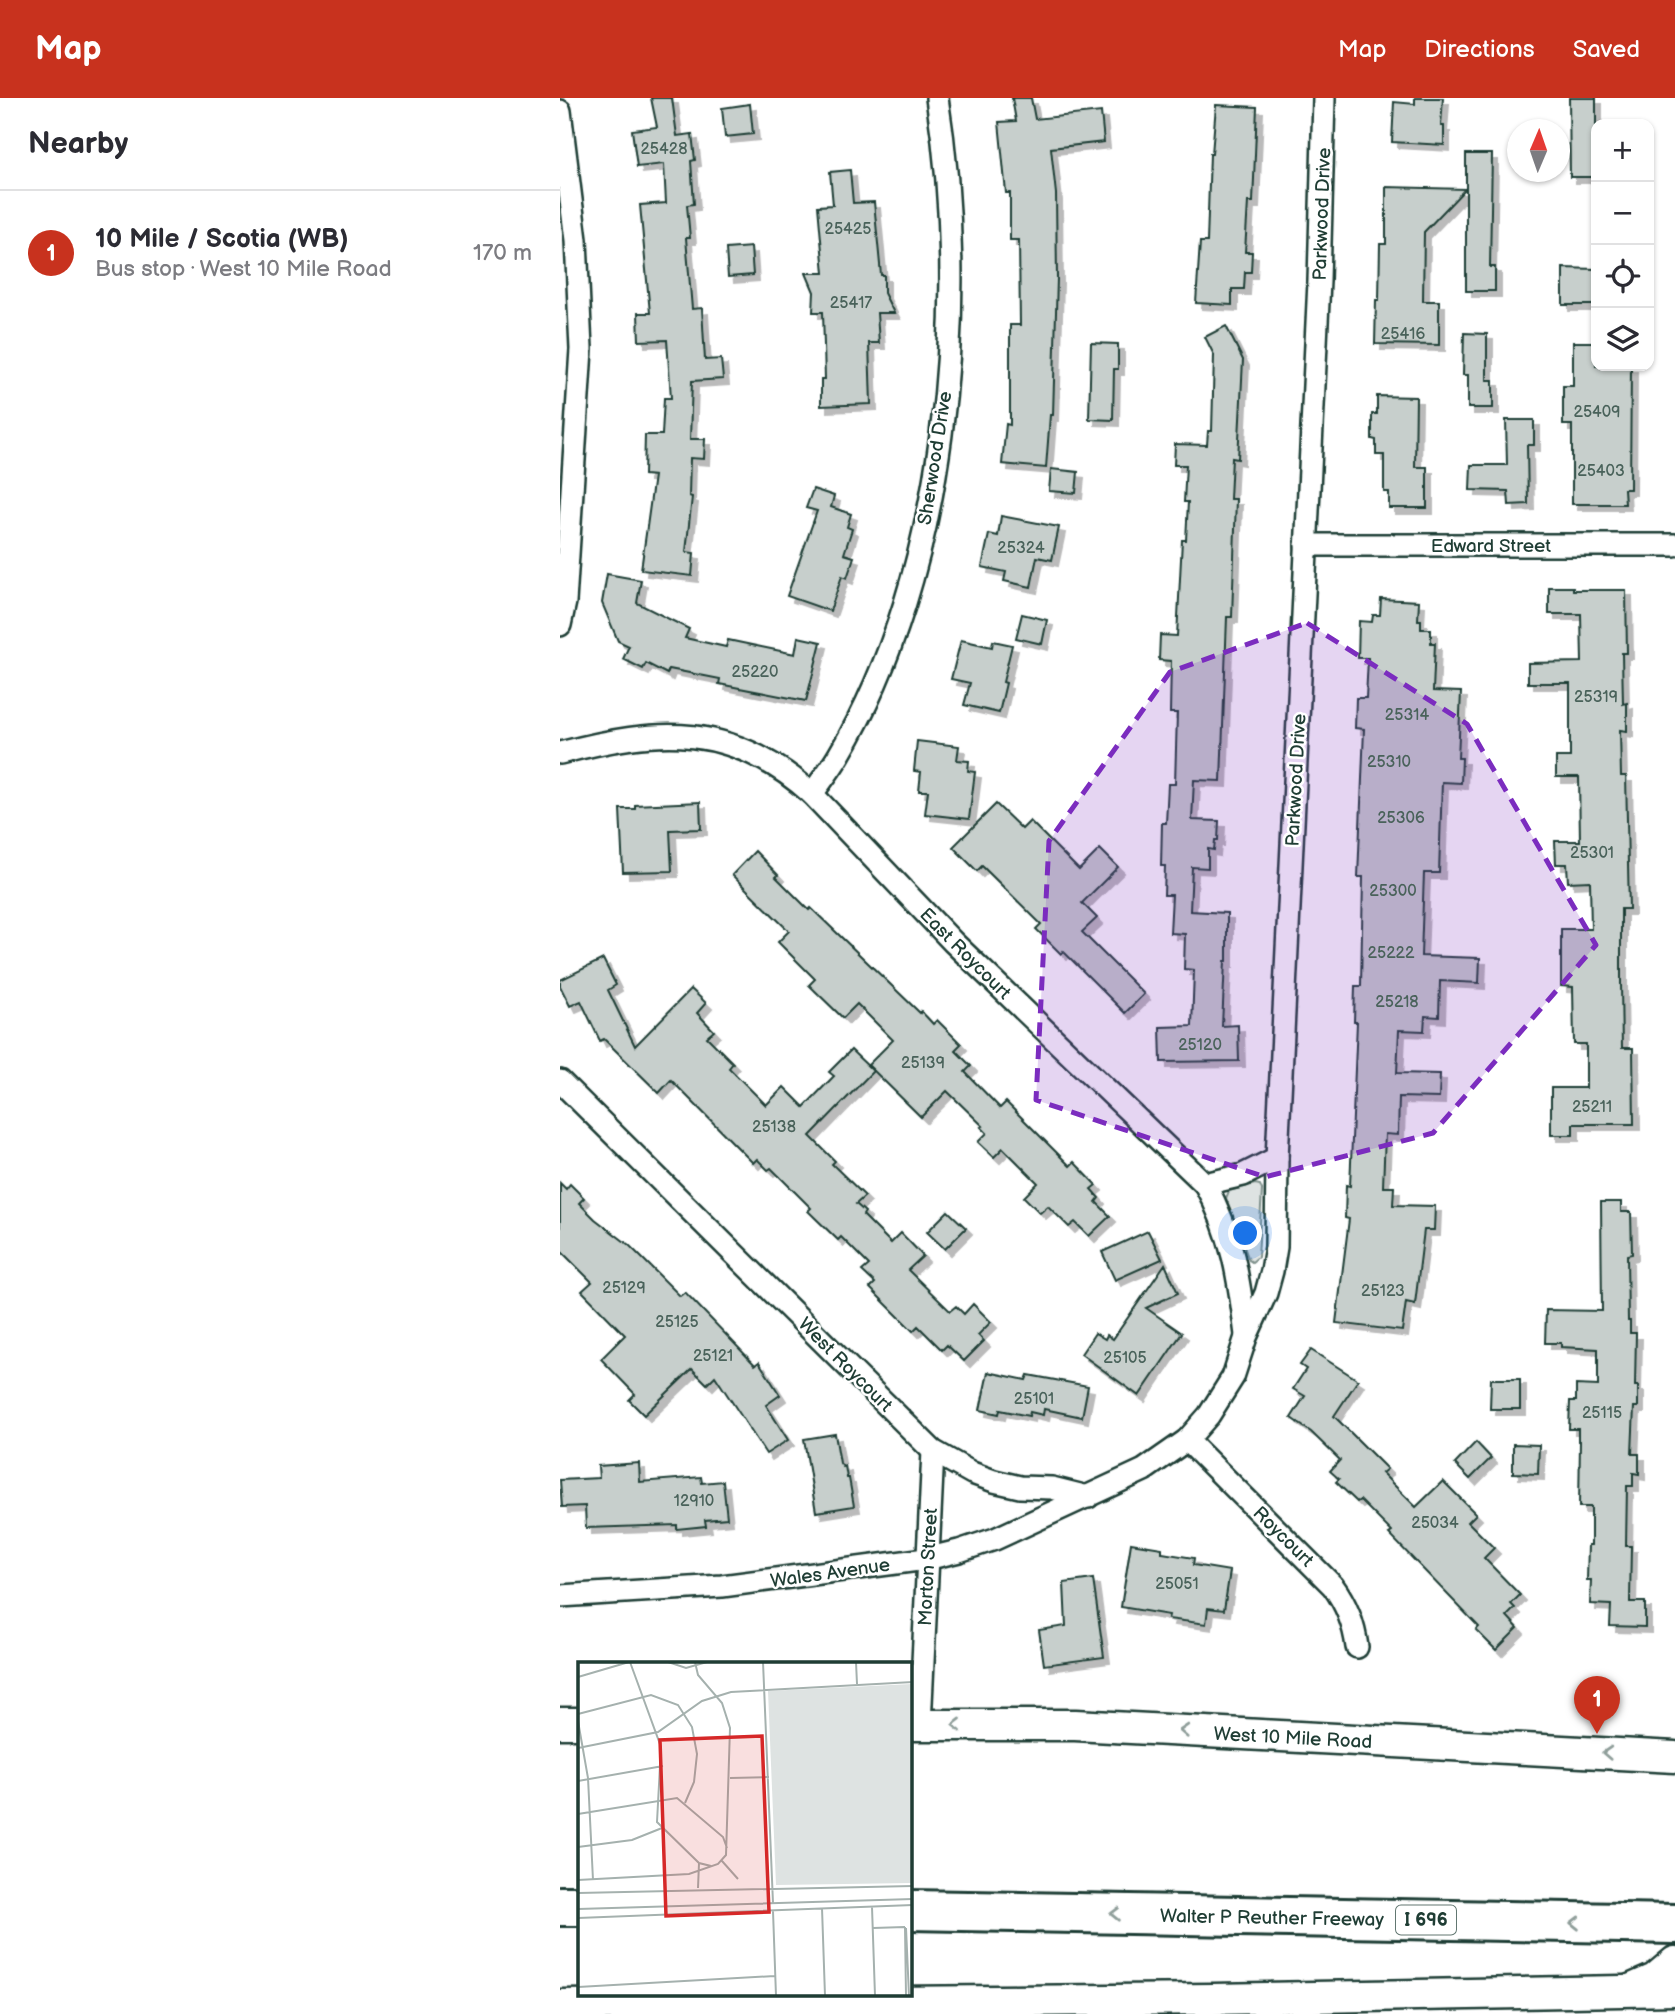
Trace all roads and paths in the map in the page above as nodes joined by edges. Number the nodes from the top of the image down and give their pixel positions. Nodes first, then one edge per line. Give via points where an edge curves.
1 (937, 98) edge
2 (1324, 98) edge
3 (560, 111) edge
4 (570, 385) edge
5 (1306, 545) junction
6 (1675, 545) edge
7 (560, 625) edge
8 (560, 753) edge
9 (812, 794) junction
10 (560, 1082) edge
11 (1277, 1158) junction
12 (1205, 1184) junction
13 (1246, 1337) junction
14 (1187, 1440) junction
15 (933, 1451) junction
16 (1088, 1497) junction
17 (926, 1559) junction
18 (560, 1596) edge
19 (1357, 1647) dead end
20 (560, 1723) edge
21 (578, 1723) edge
22 (915, 1725) edge
23 (1671, 1760) edge
24 (560, 1906) edge
25 (578, 1906) edge
26 (912, 1910) edge
27 (1675, 1924) edge
28 (1674, 1973) edge
29 (560, 2005) edge

1 - 9 street, Sherwood Drive via 950,222 951,305 949,360 929,504 909,587 878,675 839,756
2 - 5 street, Parkwood Drive
3 - 4 street via 576,240
4 - 7 street via 565,602
5 - 6 street, Edward Street
5 - 11 street, Parkwood Drive
8 - 9 street, East Roycourt via 639,736 691,735 771,762
9 - 12 street, East Roycourt via 953,942
10 - 15 street, West Roycourt
11 - 12 street via 1243,1175
11 - 13 street, Parkwood Drive via 1272,1270
12 - 13 street, East Roycourt via 1230,1237
13 - 14 street, Parkwood Drive via 1233,1377
14 - 16 street via 1144,1470
14 - 19 street, Roycourt via 1333,1586 1350,1616
15 - 16 street, West Roycourt via 994,1481
15 - 17 street, Morton Street
16 - 17 street, Wales Avenue via 995,1539
17 - 18 street, Wales Avenue via 722,1586
17 - 22 street, Morton Street
20 - 21 main road
23 -> 22 main road, West 10 Mile Road via 1075,1725
24 - 25 highway
27 -> 26 highway, Walter P Reuther Freeway / I 696
28 - 29 main road via 1622,1993

